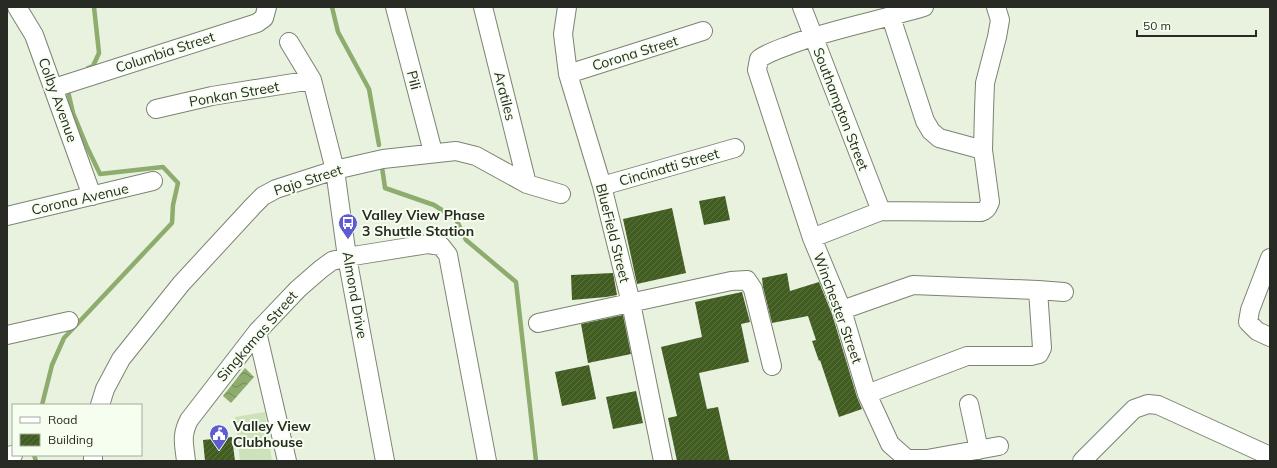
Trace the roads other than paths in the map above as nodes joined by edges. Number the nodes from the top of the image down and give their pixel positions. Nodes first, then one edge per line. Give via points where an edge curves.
1 (18, 7) edge
2 (267, 7) edge
3 (395, 7) edge
4 (483, 7) edge
5 (567, 7) edge
6 (802, 7) edge
7 (924, 7) edge
8 (996, 7) edge
9 (891, 17) junction
10 (703, 31) dead end
11 (813, 37) junction
12 (289, 42) dead end
13 (568, 74) junction
14 (312, 80) junction
15 (54, 88) junction
16 (156, 109) dead end
17 (735, 148) dead end
18 (983, 150) junction
19 (432, 152) junction
20 (335, 170) junction
21 (153, 181) dead end
22 (527, 184) junction
23 (602, 186) junction
24 (561, 194) dead end
25 (92, 196) junction
26 (881, 211) junction
27 (7, 216) edge
28 (812, 238) junction
29 (347, 256) junction
30 (1270, 258) edge
31 (1038, 290) junction
32 (1064, 292) dead end
33 (631, 303) junction
34 (842, 310) junction
35 (70, 321) dead end
36 (538, 323) dead end
37 (257, 332) junction
38 (7, 335) edge
39 (1270, 337) edge
40 (772, 366) dead end
41 (867, 394) junction
42 (100, 404) edge
43 (969, 404) dead end
44 (999, 446) dead end
45 (979, 450) junction
46 (1270, 456) edge
47 (1084, 460) edge
48 (186, 461) edge
49 (287, 461) edge
50 (385, 461) edge
51 (487, 461) edge
52 (663, 461) edge

1 - 15 street, Colby Avenue via 34,36
2 - 15 street, Columbia Street via 264,18 257,23
3 - 19 street, Pili
4 - 22 street, Aratiles
5 - 13 street, BlueField Street via 563,34
6 - 11 street, Southampton Street
7 - 9 street
8 - 18 street via 1000,20 985,83
9 - 11 street
9 - 18 street via 925,121 931,131 939,138
10 - 13 street, Corona Street
11 - 26 street, Southampton Street
11 - 28 street, Winchester Street via 767,53 759,59 757,70
12 - 14 street, Almond Drive
13 - 23 street, BlueField Street
14 - 16 street, Ponkan Street via 212,96
14 - 20 street, Almond Drive
15 - 25 street, Colby Avenue
17 - 23 street, Cincinatti Street
18 - 26 street via 990,202 986,210
19 - 20 street, Pajo Street via 383,158
19 - 22 street, Pajo Street via 456,151 476,156
20 - 29 street, Almond Drive
20 - 42 street, Pajo Street via 276,189 263,196 181,284 121,359 105,389
21 - 25 street, Corona Avenue
22 - 24 street, Pajo Street
23 - 33 street, BlueField Street
25 - 27 street, Corona Avenue
26 - 28 street
28 - 34 street, Winchester Street
29 - 37 street, Singkamas Street via 332,261 321,269
29 - 50 street, Almond Drive
29 - 51 street, Singkamas Street via 428,244 441,246 448,256
30 - 39 street via 1250,310 1248,322 1257,331
31 - 32 street
31 - 34 street via 913,285
31 - 41 street via 1042,348 1039,354 967,356
33 - 36 street
33 - 40 street via 731,281 747,280 753,289
33 - 52 street, BlueField Street
34 - 41 street, Winchester Street
35 - 38 street
37 - 48 street, Singkamas Street via 189,420 184,430
37 - 49 street
41 - 45 street, Winchester Street via 890,444 907,459 927,459
43 - 45 street
44 - 45 street, Winchester Street
46 - 47 street via 1158,405 1148,404 1134,410

